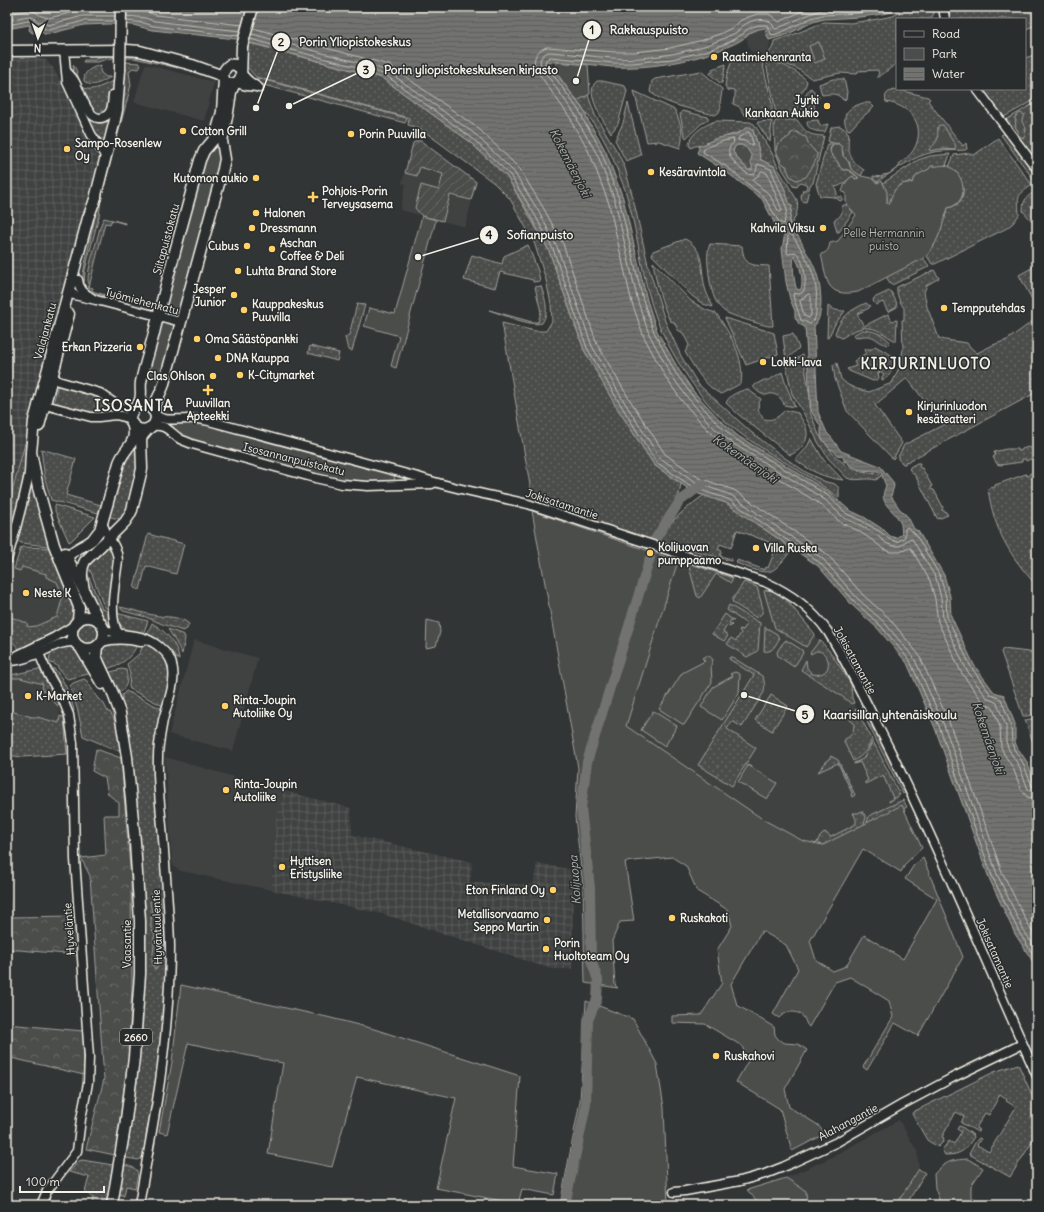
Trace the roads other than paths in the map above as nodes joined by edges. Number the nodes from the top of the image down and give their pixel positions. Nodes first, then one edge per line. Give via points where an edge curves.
1 (121, 7) edge
2 (253, 7) edge
3 (943, 7) edge
4 (945, 18) edge
5 (242, 46) junction
6 (7, 50) edge
7 (64, 50) junction
8 (67, 72) junction
9 (120, 72) junction
10 (226, 72) junction
11 (241, 72) junction
12 (236, 83) junction
13 (978, 90) edge
14 (110, 140) junction
15 (98, 144) junction
16 (208, 146) junction
17 (223, 149) junction
18 (106, 157) junction
19 (1037, 169) edge
20 (74, 281) junction
21 (74, 295) junction
22 (96, 300) junction
23 (158, 316) junction
24 (182, 322) junction
25 (53, 376) junction
26 (41, 391) junction
27 (45, 405) junction
28 (134, 409) junction
29 (155, 413) junction
30 (131, 422) junction
31 (151, 427) junction
32 (31, 452) junction
33 (35, 474) junction
34 (436, 483) junction
35 (492, 495) joint
36 (48, 519) junction
37 (102, 522) junction
38 (110, 537) junction
39 (66, 557) junction
40 (7, 560) edge
41 (64, 568) junction
42 (84, 590) junction
43 (114, 617) junction
44 (76, 623) junction
45 (101, 625) junction
46 (118, 633) junction
47 (129, 637) junction
48 (77, 644) junction
49 (99, 644) junction
50 (37, 650) junction
51 (123, 736) junction
52 (1022, 1044) junction
53 (1037, 1076) edge
54 (674, 1192) dead end
55 (41, 1205) edge
56 (112, 1205) edge
57 (139, 1205) edge

1 - 9 main road, Valajankatu, bridge
2 - 5 main road
3 - 4 street
5 - 10 main road
5 - 11 main road
6 - 7 main road
7 - 8 street
7 - 10 main road via 127,50
8 - 9 street via 90,114 98,119 110,113
8 - 15 street via 67,82
9 - 14 main road, Valajankatu via 117,110
10 - 11 main road via 237,66
10 - 12 main road via 227,83
10 - 16 main road, Siltapuistokatu via 222,116 214,139
11 - 12 main road via 241,77
11 - 12 street via 259,88
12 - 17 main road via 230,92
13 - 19 street
14 - 15 street
14 - 18 main road, Valajankatu
15 - 18 street
16 - 17 main road via 217,144
16 - 23 main road, Siltapuistokatu via 200,160
17 - 24 main road via 224,169
18 - 20 main road, Valajankatu via 88,218
20 - 21 main road, Valajankatu
20 - 22 street, Työmiehenkatu via 81,291
20 - 26 main road, Valajankatu
21 - 22 street, Työmiehenkatu
21 - 25 main road, Valajankatu
22 - 23 street, Työmiehenkatu
23 - 24 street, Työmiehenkatu
23 - 28 main road, Siltapuistokatu via 141,382 140,400
24 - 29 main road via 163,387 155,404
25 - 27 main road, Valajankatu
25 - 28 street via 64,383 100,393 118,406
26 - 27 street
26 - 32 main road, Valajankatu via 34,421
27 - 30 street via 91,417 117,415
27 - 33 main road, Valajankatu via 39,427
28 - 29 main road via 143,405
28 - 30 main road
29 - 31 main road via 155,421
29 - 34 street, Isosannanpuistokatu via 170,420 209,421
30 - 31 main road via 140,430
30 - 37 main road via 134,437 118,463
31 - 34 street, Isosannanpuistokatu via 165,427 192,444 342,484 368,486
31 - 38 main road via 141,439 142,469 132,510 125,522
32 - 33 main road, Valajankatu
32 - 40 street via 29,476
33 - 36 main road, Valajankatu
34 - 35 street, Isosannanpuistokatu
35 - 52 street, Jokisatamantie via 543,508 777,587 799,601 822,623 901,772
36 - 39 main road, Valajankatu
36 - 41 main road, Valajankatu via 54,546
37 - 38 street
37 - 39 main road via 91,541
38 - 42 main road via 83,564
38 - 43 street via 118,560
39 - 41 main road
39 - 42 main road, Valajankatu
41 - 44 main road, Valajankatu via 79,607
42 - 45 main road, Valajankatu
43 - 46 street
43 - 47 street
44 - 45 main road via 89,617
44 - 48 main road via 72,634
44 - 50 street
45 - 46 street
45 - 49 main road via 104,635
46 - 47 street via 122,637
47 - 49 street, Hyväntuulentie
47 - 57 street, Hyväntuulentie via 164,650 169,656 174,672 160,737 158,768 170,980 160,1083
48 - 49 main road via 89,649
48 - 50 street via 68,641
48 - 51 main road, Vaasantie via 104,687
49 - 51 main road, Vaasantie via 96,656 98,664 120,713
50 - 55 street, Hyveläntie via 69,714 73,743 75,859 89,1057 88,1083 77,1150 47,1192
51 - 56 main road, Vaasantie / 2660 via 139,894 139,1002 134,1058
52 - 53 street, Jokisatamantie
52 - 54 street, Alahangantie via 952,1078 837,1142 782,1167 740,1181

